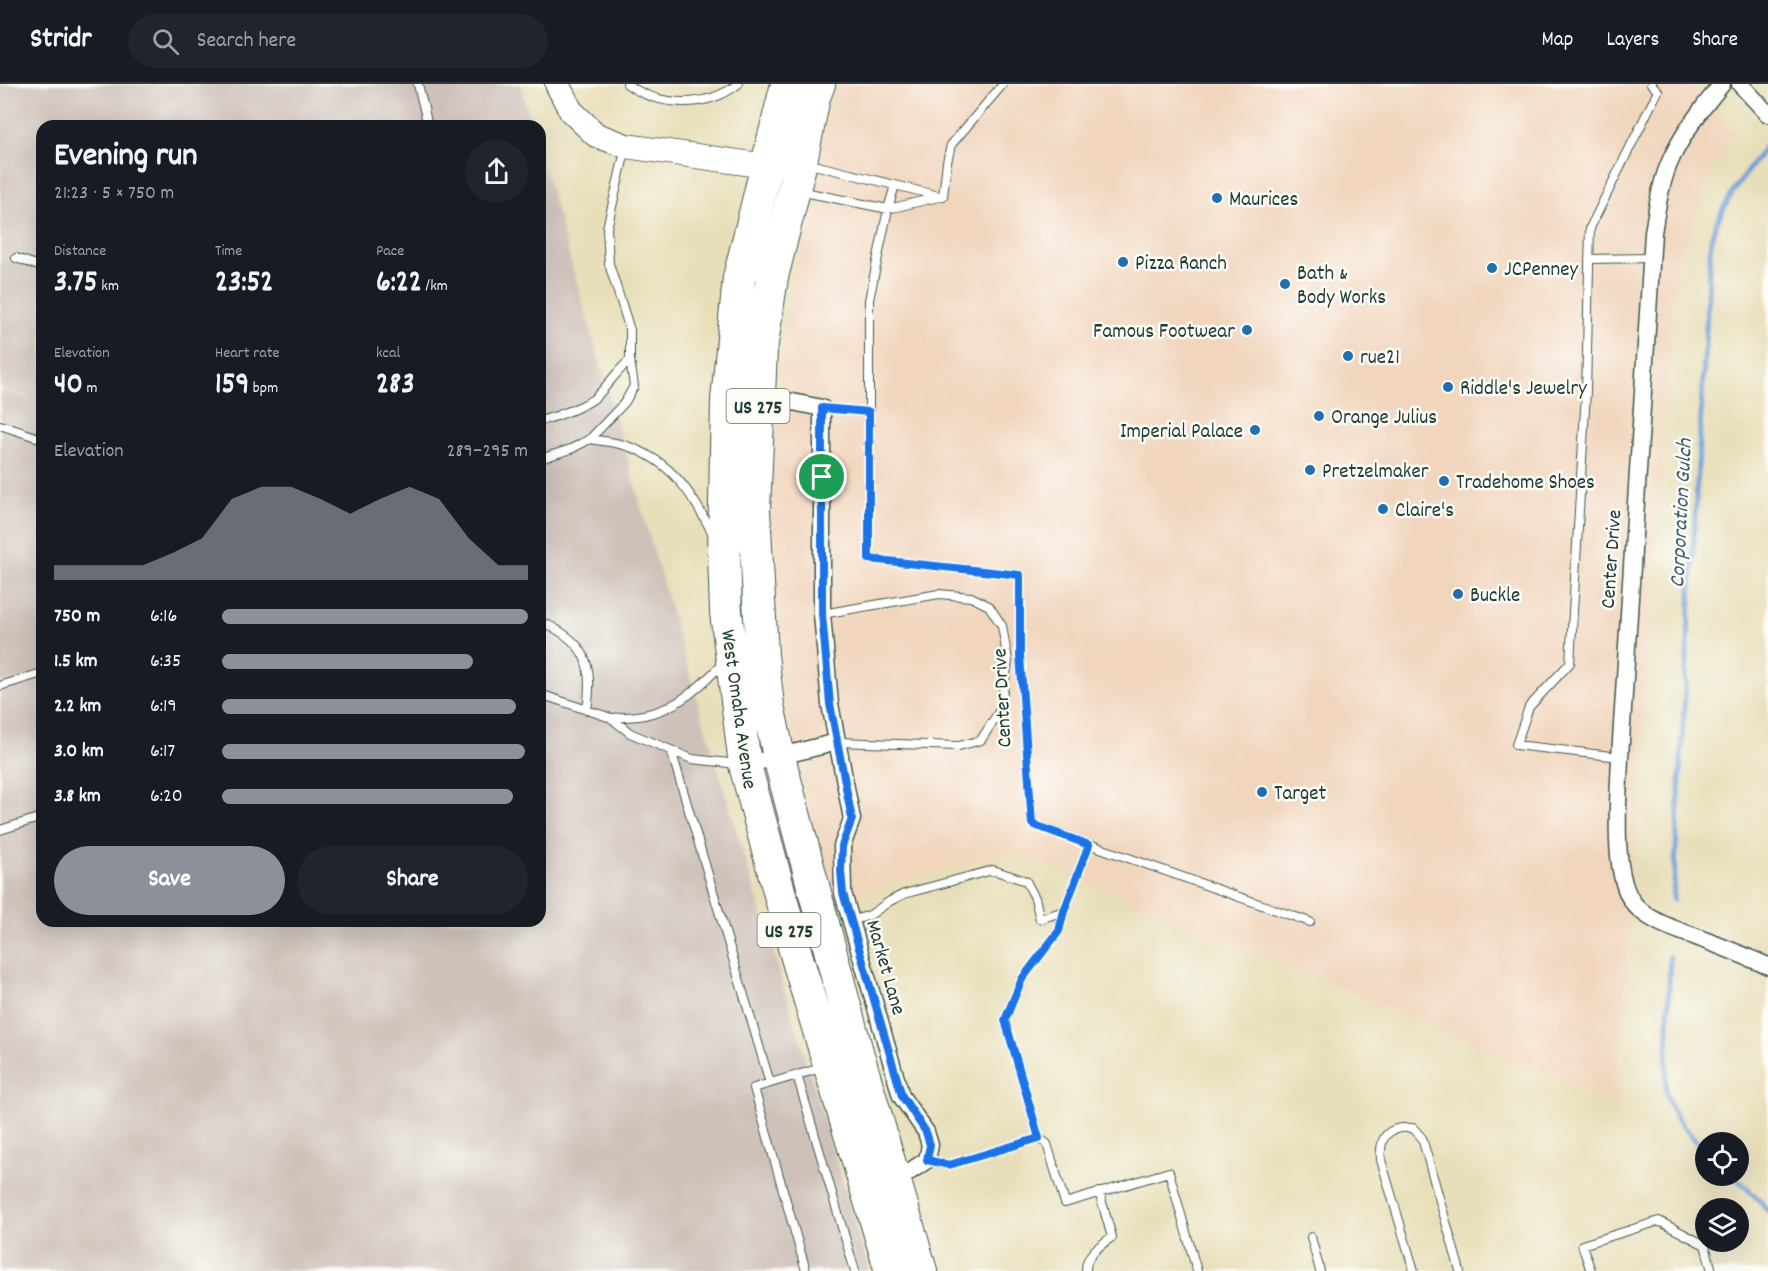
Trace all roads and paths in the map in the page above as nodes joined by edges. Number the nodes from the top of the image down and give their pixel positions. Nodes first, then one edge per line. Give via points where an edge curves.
1 (418, 84) edge
2 (557, 84) edge
3 (627, 84) edge
4 (738, 84) edge
5 (787, 84) edge
6 (819, 84) edge
7 (1003, 84) edge
8 (1651, 84) edge
9 (1722, 84) edge
10 (1740, 84) edge
11 (1768, 114) edge
12 (427, 120) edge
13 (626, 146) junction
14 (766, 166) junction
15 (797, 176) junction
16 (896, 185) junction
17 (943, 196) junction
18 (888, 209) junction
19 (16, 258) dead end
20 (1651, 258) junction
21 (1589, 260) junction
22 (36, 265) edge
23 (630, 360) junction
24 (758, 395) junction
25 (822, 408) junction
26 (869, 412) junction
27 (546, 420) edge
28 (0, 425) edge
29 (36, 437) edge
30 (590, 439) junction
31 (546, 457) edge
32 (724, 554) junction
33 (822, 614) junction
34 (546, 624) edge
35 (731, 654) junction
36 (36, 675) edge
37 (0, 686) edge
38 (546, 696) edge
39 (587, 710) junction
40 (611, 717) junction
41 (837, 742) junction
42 (671, 750) junction
43 (779, 757) junction
44 (1620, 757) junction
45 (745, 765) junction
46 (36, 819) edge
47 (0, 830) edge
48 (1089, 845) junction
49 (1064, 911) junction
50 (851, 921) junction
51 (1310, 922) dead end
52 (1768, 966) edge
53 (828, 1065) junction
54 (797, 1075) junction
55 (770, 1083) junction
56 (1039, 1138) junction
57 (927, 1160) junction
58 (893, 1177) junction
59 (1099, 1192) junction
60 (1311, 1237) dead end
61 (806, 1271) edge
62 (855, 1271) edge
63 (891, 1271) edge
64 (921, 1271) edge
65 (1086, 1271) edge
66 (1197, 1271) edge
67 (1320, 1271) edge
68 (1414, 1271) edge
69 (1460, 1271) edge
70 (1591, 1271) edge
71 (1712, 1271) edge

1 - 12 lane
2 - 13 street via 571,111 596,135
3 - 4 lane via 659,100 687,104 729,91
5 - 14 highway, US 275
6 - 15 highway, US 275
7 - 17 lane via 951,145
8 - 21 lane via 1658,91 1590,228
9 - 20 street, Center Drive via 1697,115 1672,158 1659,196
10 - 11 street
13 - 14 street
13 - 23 lane via 607,228 609,264 630,330
14 - 15 street
14 - 32 highway, West Omaha Avenue / US 275 via 739,278 727,400
15 - 16 lane
15 - 18 lane
15 - 24 highway, West Omaha Avenue / US 275 via 772,277
16 - 17 lane
16 - 18 lane
17 - 18 lane
18 - 26 lane via 869,300
19 - 22 lane
20 - 21 lane
20 - 44 street, Center Drive
21 - 44 lane via 1586,392 1570,663 1529,707 1516,745
23 - 27 lane via 596,397
23 - 30 lane via 634,386 625,402
24 - 25 street
24 - 43 highway, West Omaha Avenue / US 275 via 754,510 757,577 768,705
25 - 26 lane
25 - 33 street, Market Lane
26 - 48 lane, Center Drive via 869,559 1020,575 1020,655 1032,824
28 - 29 lane
30 - 31 lane
30 - 32 lane via 626,446 678,478
32 - 35 highway, West Omaha Avenue / US 275
33 - 41 street, Market Lane
33 - 41 lane via 939,594 971,597 989,606 1002,626 1008,661 1000,710 981,740 959,746
34 - 39 lane via 572,638 582,651 589,678
35 - 40 lane via 702,684 674,705 645,715
35 - 45 highway, West Omaha Avenue / US 275
36 - 37 lane
38 - 39 lane
39 - 40 lane
40 - 42 lane via 630,733
41 - 43 street
41 - 50 street, Market Lane via 852,819 842,846 841,871
42 - 45 lane via 692,759
42 - 55 lane
43 - 45 street
43 - 58 highway, West Omaha Avenue / US 275
44 - 52 street, Center Drive via 1618,843 1623,879 1634,904 1665,925
45 - 53 highway, West Omaha Avenue / US 275
46 - 47 lane
48 - 49 lane
48 - 51 lane, Center Drive
49 - 50 lane via 1040,919 1026,881 993,870 904,894 870,915
49 - 56 lane via 1059,931 1022,979 1005,1020
50 - 57 street, Market Lane via 902,1096 926,1132 930,1145
53 - 54 lane
53 - 63 highway, West Omaha Avenue / US 275
54 - 55 lane
54 - 62 lane
55 - 61 lane via 754,1088
56 - 57 lane via 949,1165
56 - 59 lane via 1047,1144 1065,1203
57 - 58 street via 906,1174
58 - 64 highway, West Omaha Avenue / US 275
59 - 65 lane via 1112,1237 1093,1251
59 - 66 lane via 1169,1172
60 - 67 lane
68 - 69 lane via 1380,1148 1388,1132 1404,1128 1413,1128 1422,1138
70 - 71 lane via 1582,1245 1659,1221 1705,1245

